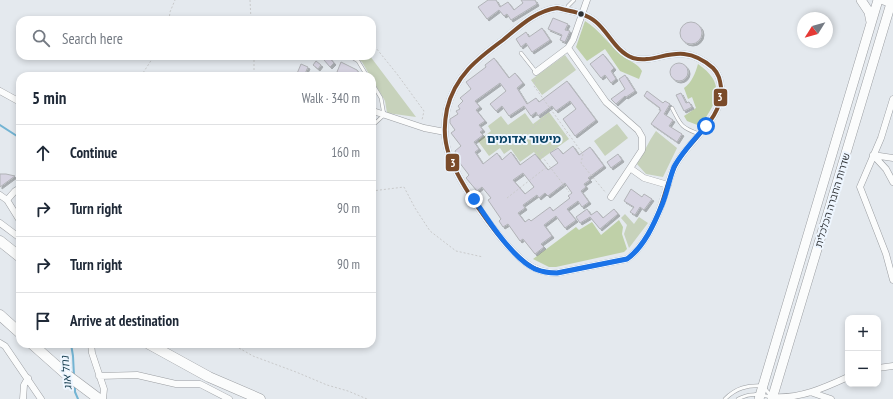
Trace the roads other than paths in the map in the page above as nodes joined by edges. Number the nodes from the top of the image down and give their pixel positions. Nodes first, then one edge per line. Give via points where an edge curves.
1 (574, 0) edge
2 (587, 0) edge
3 (861, 0) edge
4 (878, 0) edge
5 (891, 2) edge
6 (567, 10) junction
7 (582, 14) junction
8 (871, 23) junction
9 (568, 48) junction
10 (521, 52) dead end
11 (356, 60) edge
12 (365, 72) edge
13 (536, 72) joint
14 (376, 90) edge
15 (0, 91) edge
16 (893, 99) edge
17 (16, 100) edge
18 (672, 108) dead end
19 (376, 112) edge
20 (384, 115) junction
21 (376, 122) edge
22 (445, 132) junction
23 (699, 134) junction
24 (873, 155) junction
25 (893, 158) edge
26 (630, 168) junction
27 (893, 182) edge
28 (668, 185) junction
29 (16, 190) edge
30 (0, 195) edge
31 (611, 197) road end
32 (7, 200) junction
33 (16, 215) edge
34 (0, 223) edge
35 (16, 235) edge
36 (0, 241) edge
37 (16, 254) edge
38 (893, 280) edge
39 (0, 315) edge
40 (16, 329) edge
41 (0, 342) edge
42 (37, 348) edge
43 (91, 348) edge
44 (157, 348) edge
45 (893, 366) edge
46 (881, 368) edge
47 (98, 376) junction
48 (28, 378) junction
49 (845, 378) edge
50 (761, 393) edge
51 (813, 393) junction
52 (772, 398) edge
53 (23, 399) edge
54 (41, 399) edge
55 (99, 399) edge
56 (103, 399) edge
57 (229, 399) edge
58 (260, 399) edge
59 (725, 399) edge
60 (738, 399) edge
61 (831, 399) edge

1 - 6 lane
2 - 7 street
3 - 8 main road via 869,12
4 - 5 street
4 - 8 main road, שדרות החברה הכלכלית
5 - 52 main road, שדרות החברה הכלכלית
6 - 7 street
6 - 22 street via 557,8 536,15 478,59 468,69 453,93 447,110
7 - 9 street
7 - 23 street via 597,22 618,47 632,57 642,59 684,54 707,63 715,71 720,79 719,104
8 - 50 main road, שדרות החברה הכלכלית
9 - 13 street
9 - 26 street via 606,102 638,130 642,137 642,150
10 - 13 lane
11 - 12 lane
14 - 20 lane via 381,98
15 - 17 street
16 - 24 street
18 - 23 lane via 680,125
19 - 20 street
20 - 21 lane
20 - 22 street
22 - 28 street via 456,169 488,220 526,264 547,273 627,259 641,245 653,224
23 - 28 street via 681,155
24 - 25 street
24 - 27 street via 886,169
24 - 38 street via 860,187 886,254
26 - 28 street via 644,178
26 - 31 street
29 - 32 street
30 - 32 street
32 - 33 street
34 - 35 street
36 - 37 highway
39 - 40 highway
41 - 48 street via 6,346
42 - 55 highway
43 - 47 street
44 - 58 highway via 209,377
45 - 46 street
47 - 56 street via 104,389
47 - 57 street via 137,375 176,384 200,384
48 - 53 street via 24,385
48 - 54 street
49 - 51 street
50 - 52 lane
50 - 52 lane
50 - 59 lane via 748,386 740,388
50 - 60 lane via 749,394
51 - 52 street via 784,399
51 - 61 street

